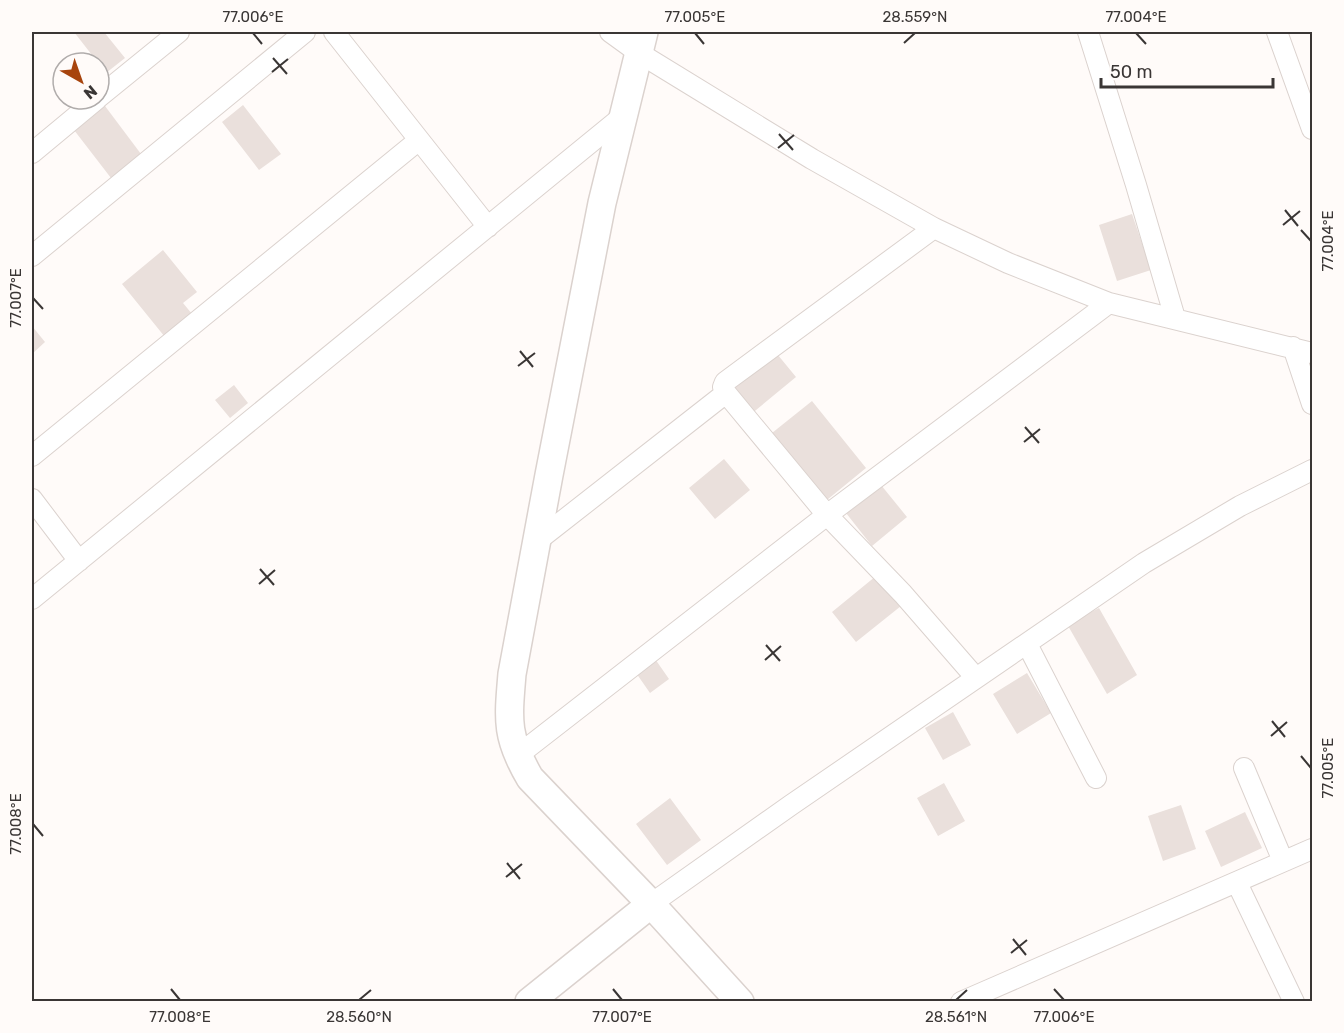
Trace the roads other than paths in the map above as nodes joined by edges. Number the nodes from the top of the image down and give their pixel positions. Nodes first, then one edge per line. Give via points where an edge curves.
1 (178, 32) edge
2 (305, 32) edge
3 (334, 32) edge
4 (610, 32) edge
5 (1088, 32) edge
6 (1277, 32) edge
7 (641, 42) edge
8 (111, 87) edge
9 (82, 111) edge
10 (623, 116) junction
11 (1312, 129) edge
12 (419, 140) junction
13 (32, 153) edge
14 (488, 226) junction
15 (934, 228) junction
16 (32, 256) edge
17 (1109, 303) junction
18 (1175, 318) junction
19 (1293, 347) junction
20 (1312, 352) edge
21 (726, 393) junction
22 (1312, 404) edge
23 (32, 456) edge
24 (1312, 470) edge
25 (32, 499) edge
26 (827, 515) junction
27 (537, 541) junction
28 (79, 561) junction
29 (32, 599) edge
30 (1027, 644) junction
31 (976, 678) junction
32 (517, 756) junction
33 (1244, 768) dead end
34 (1096, 778) dead end
35 (1312, 849) edge
36 (1283, 861) junction
37 (1237, 884) junction
38 (651, 904) junction
39 (530, 1002) edge
40 (740, 1002) edge
41 (961, 1002) edge
42 (1294, 1002) edge

1 - 8 street
2 - 16 street
3 - 12 street
4 - 7 street
5 - 18 street
6 - 11 street
7 - 10 street
7 - 15 street via 812,159
9 - 13 street
10 - 14 street
10 - 27 street via 602,203
12 - 14 street
12 - 23 street
14 - 28 street
15 - 17 street via 1008,263
15 - 21 street via 725,382
17 - 18 street
17 - 26 street
18 - 19 street
19 - 20 street
19 - 22 street
21 - 26 street
21 - 27 street
24 - 30 street via 1194,532
25 - 28 street
26 - 31 street
26 - 32 street
27 - 32 street via 511,685 510,735
28 - 29 street
30 - 31 street
30 - 34 street
31 - 38 street
32 - 38 street via 530,778
33 - 36 street
35 - 36 street
36 - 37 street
37 - 41 street
37 - 42 street
38 - 39 street
38 - 40 street

